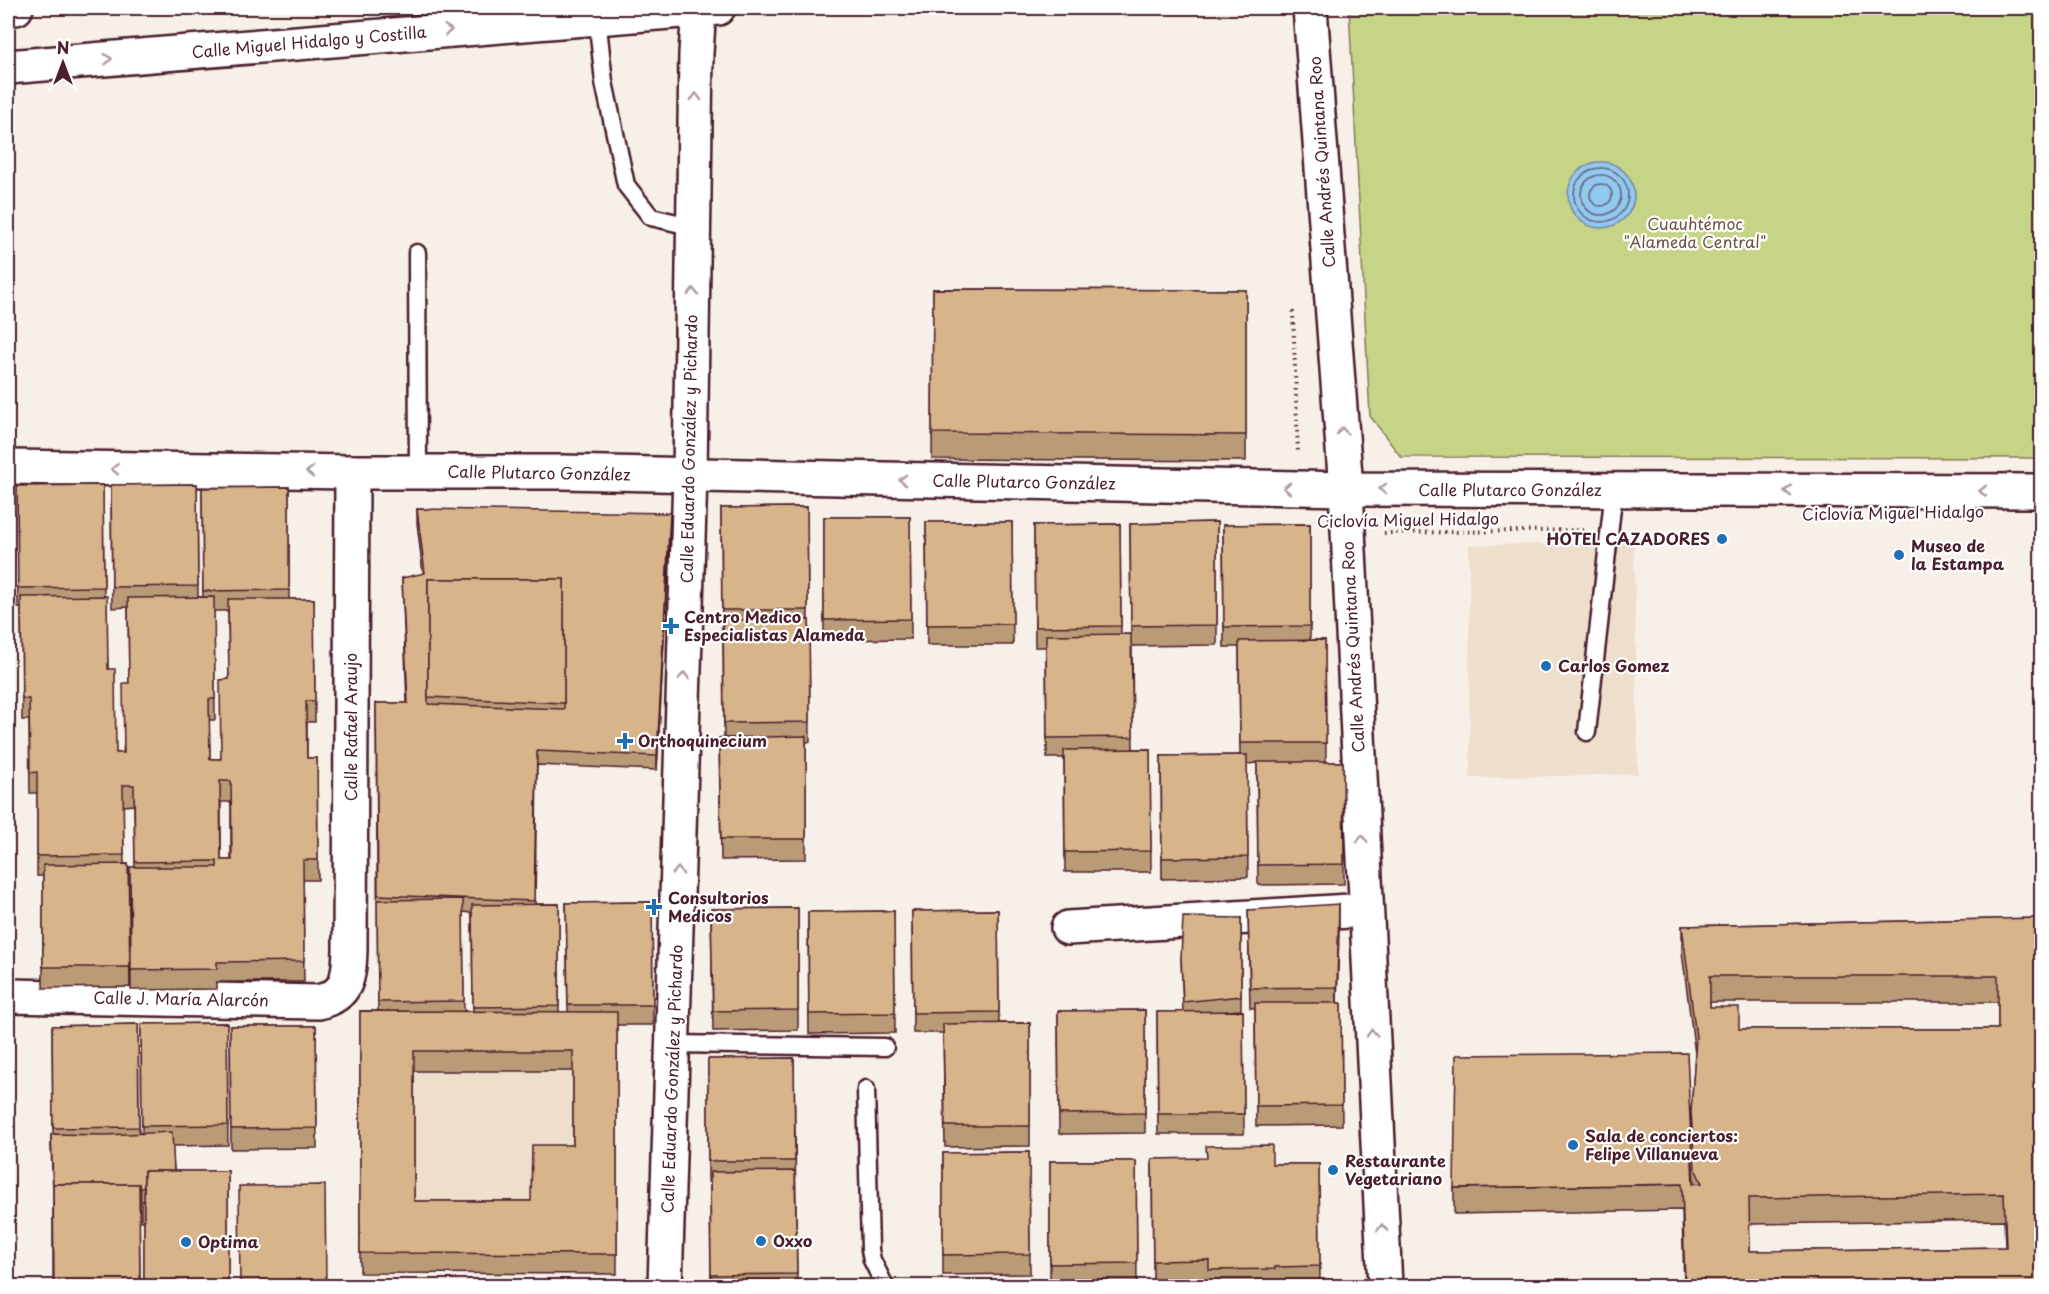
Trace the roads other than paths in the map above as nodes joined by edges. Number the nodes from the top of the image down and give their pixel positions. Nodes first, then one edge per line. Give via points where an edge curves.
1 (8, 8) edge
2 (16, 8) edge
3 (705, 8) edge
4 (1310, 8) edge
5 (597, 17) junction
6 (8, 67) edge
7 (694, 227) junction
8 (417, 253) dead end
9 (8, 467) edge
10 (352, 472) junction
11 (418, 472) junction
12 (690, 475) junction
13 (1346, 489) junction
14 (1614, 490) junction
15 (2042, 491) edge
16 (1587, 732) dead end
17 (1366, 910) junction
18 (1068, 928) dead end
19 (346, 982) joint
20 (8, 996) edge
21 (673, 1044) junction
22 (885, 1047) dead end
23 (866, 1089) dead end
24 (665, 1287) edge
25 (885, 1287) edge
26 (1385, 1287) edge

1 - 2 street
3 - 5 street, Calle Miguel Hidalgo y Costilla
7 -> 3 street, Calle Eduardo González y Pichardo
13 -> 4 street, Calle Andrés Quintana Roo
6 -> 5 street, Calle Miguel Hidalgo y Costilla
5 - 7 lane via 604,82 626,185 651,217
12 -> 7 street, Calle Eduardo González y Pichardo
8 - 11 lane
10 -> 9 street, Calle Plutarco González
10 - 11 street, Calle Plutarco González
10 - 19 street, Calle Rafael Araujo via 350,950
11 - 12 street, Calle Plutarco González
13 -> 12 street, Calle Plutarco González
21 -> 12 street, Calle Eduardo González y Pichardo
14 -> 13 street, Calle Plutarco González
17 -> 13 street, Calle Andrés Quintana Roo
15 -> 14 street, Calle Plutarco González
14 - 16 lane
17 - 18 street
26 -> 17 street, Calle Andrés Quintana Roo
19 - 20 street, Calle J. María Alarcón via 339,993 318,1002
21 - 22 lane
21 - 24 street, Calle Eduardo González y Pichardo
23 - 25 lane via 870,1250

